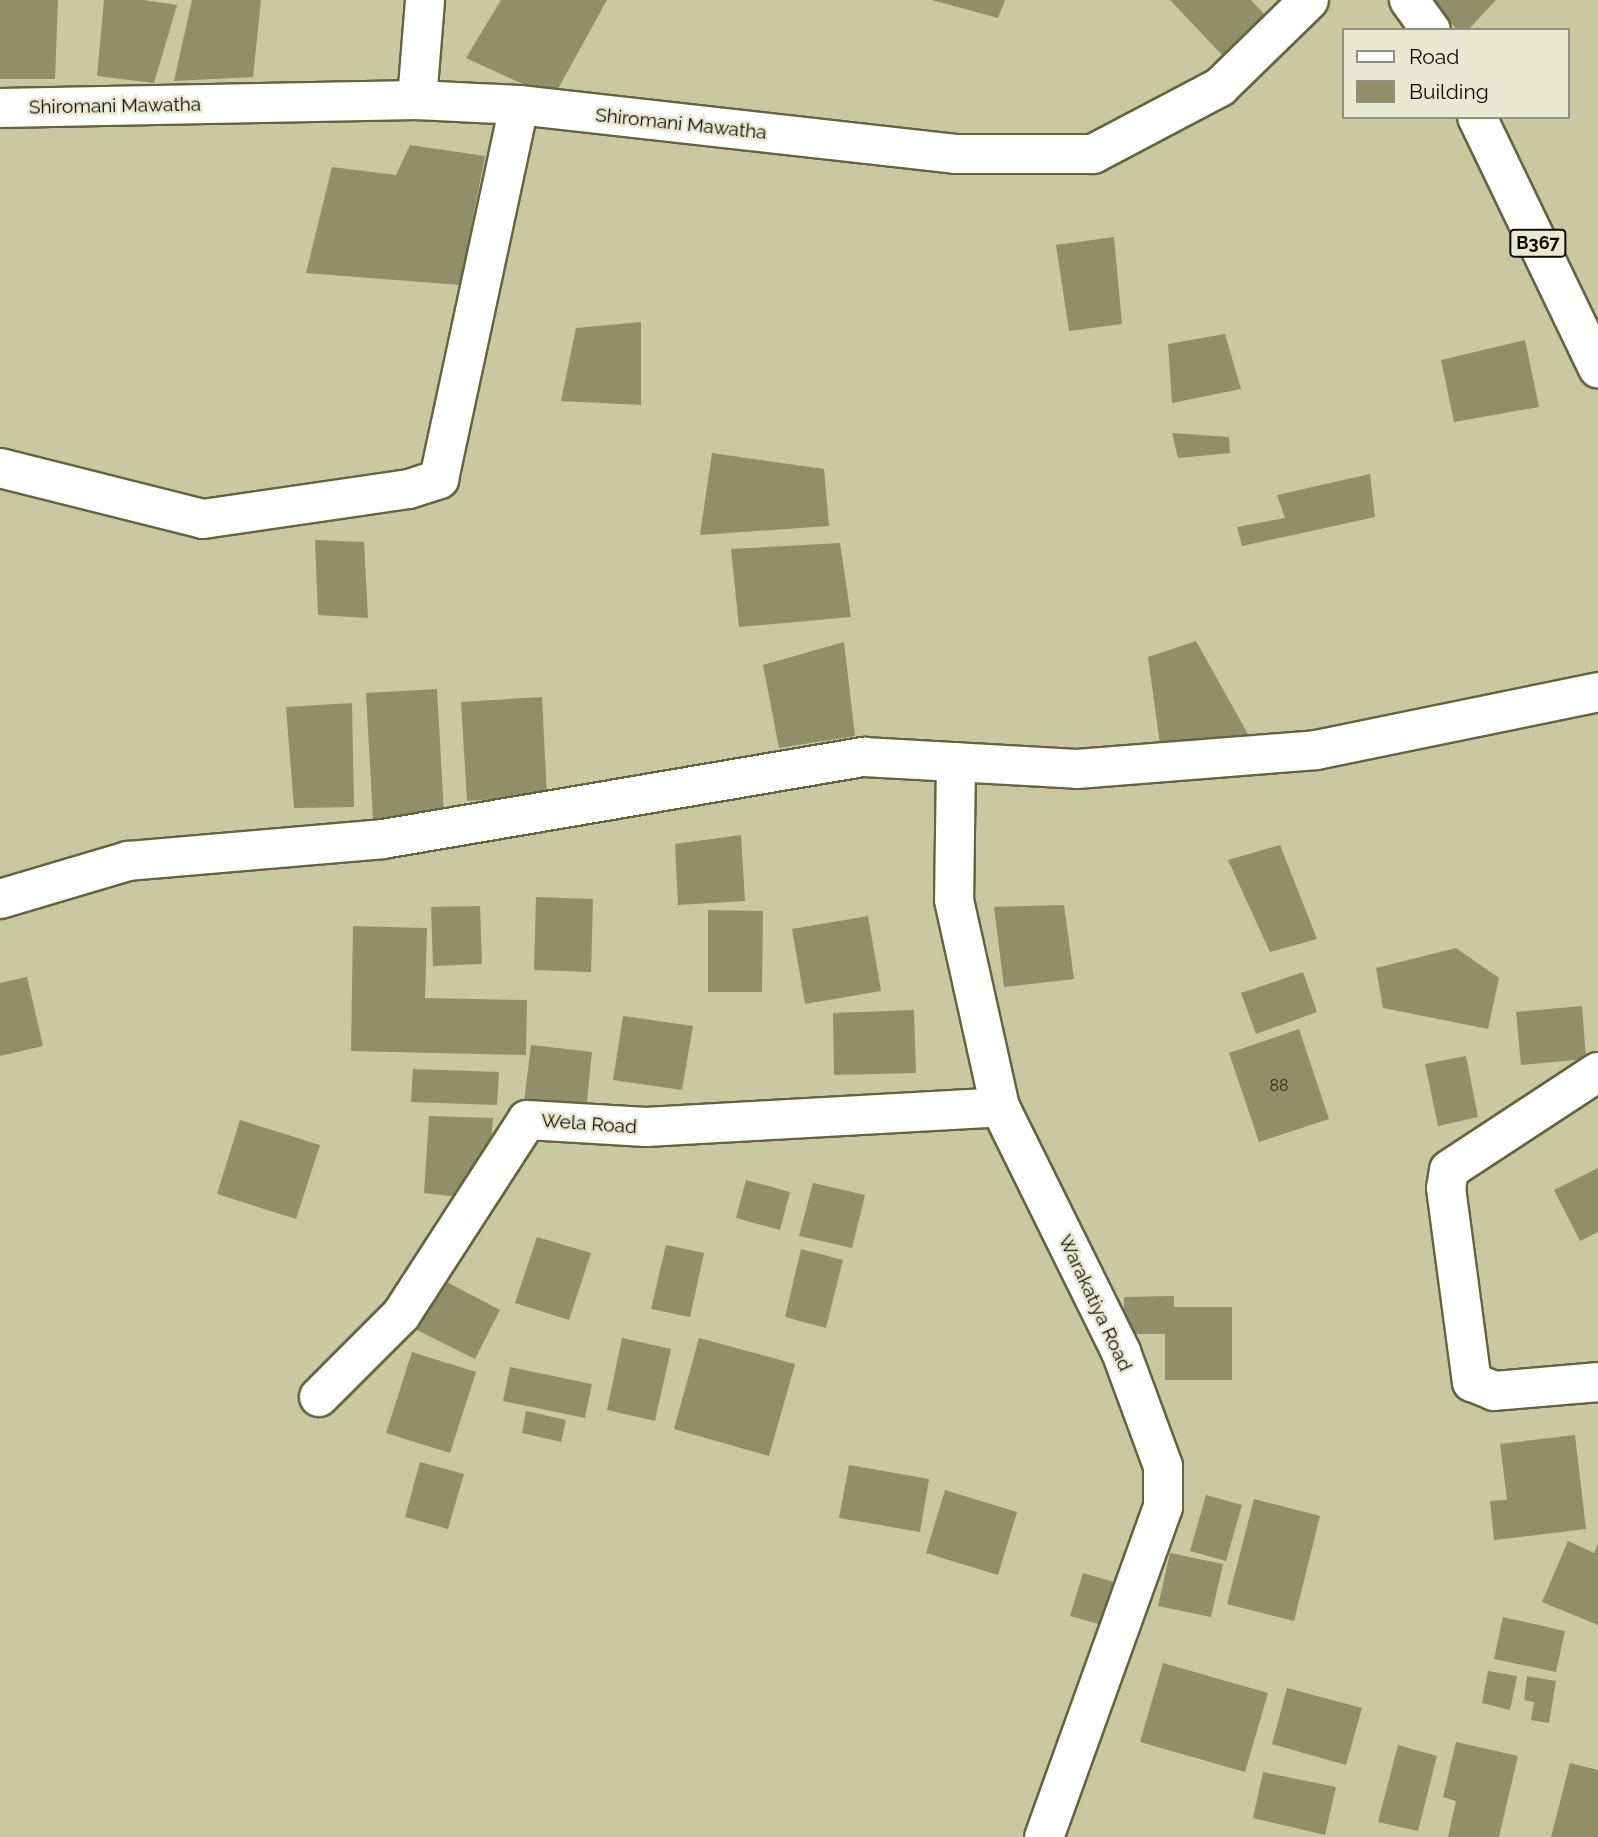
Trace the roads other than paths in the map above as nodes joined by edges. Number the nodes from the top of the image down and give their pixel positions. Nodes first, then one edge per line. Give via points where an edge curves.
1 (425, 0) edge
2 (1308, 0) edge
3 (1409, 0) edge
4 (1430, 28) edge
5 (417, 100) junction
6 (519, 106) junction
7 (0, 108) edge
8 (1478, 119) edge
9 (1598, 368) edge
10 (0, 468) edge
11 (1598, 692) edge
12 (956, 762) junction
13 (0, 899) edge
14 (1598, 1072) edge
15 (999, 1107) junction
16 (1598, 1382) edge
17 (319, 1397) dead end
18 (1044, 1837) edge

1 - 5 street
2 - 6 street, Shiromani Mawatha via 1220,87 1093,154 955,154
3 - 4 street
5 - 6 street, Shiromani Mawatha
5 - 7 street, Shiromani Mawatha
6 - 10 street via 439,479 410,489 203,519
8 - 9 street, B367
11 - 12 street via 1316,750 1077,769
12 - 13 street via 864,757 383,839 128,860
12 - 15 street, Warakatiya Road via 954,900
14 - 16 street via 1448,1170 1446,1188 1472,1382 1494,1391
15 - 17 street, Wela Road via 646,1127 527,1120 401,1315
15 - 18 street, Warakatiya Road via 1121,1352 1163,1466 1163,1507

